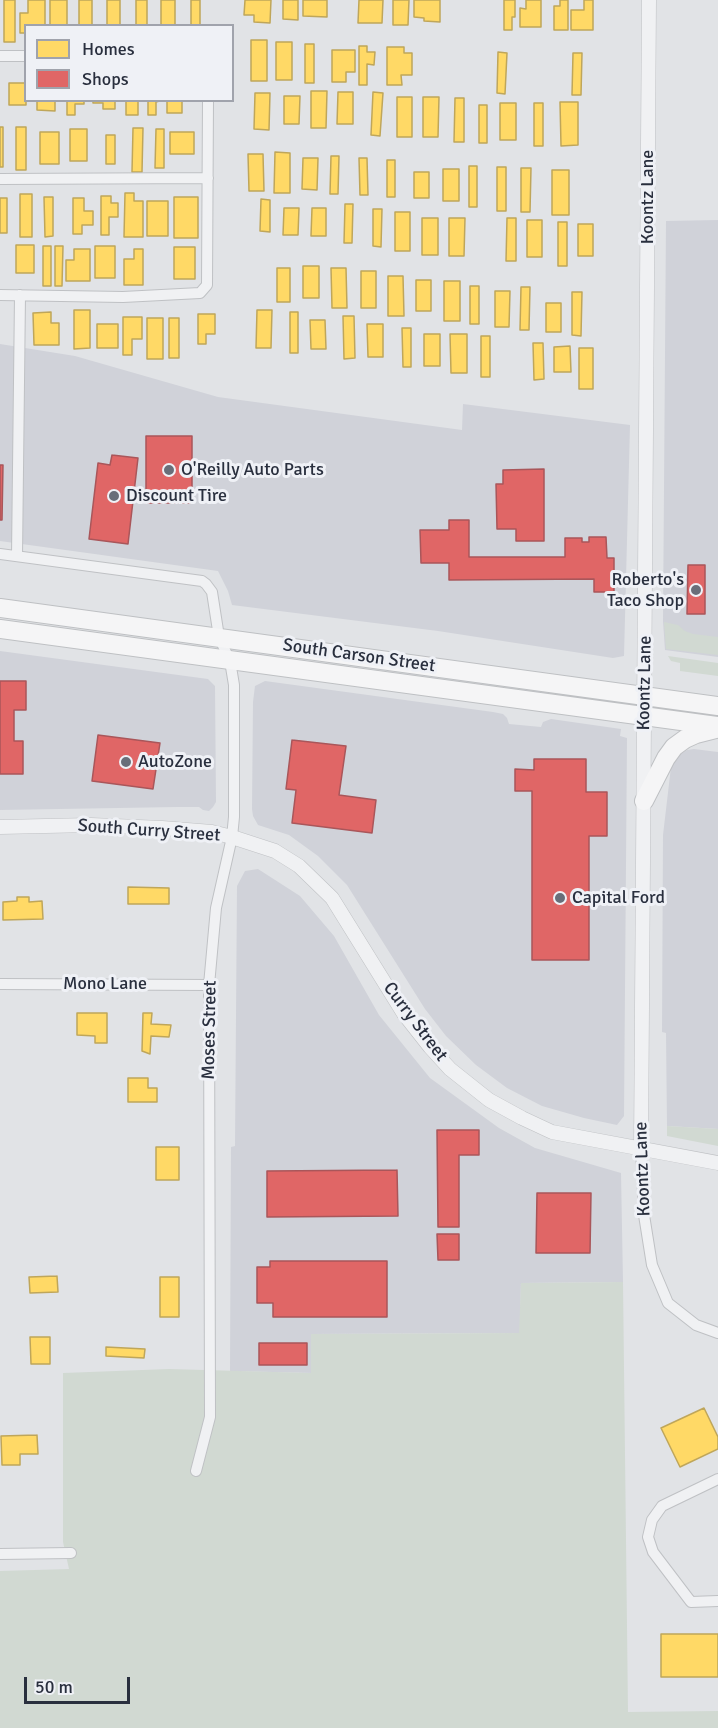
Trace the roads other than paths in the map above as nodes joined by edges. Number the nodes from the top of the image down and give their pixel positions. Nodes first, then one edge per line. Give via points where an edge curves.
1 (650, 0) edge
2 (0, 56) edge
3 (24, 56) edge
4 (208, 102) edge
5 (208, 178) junction
6 (0, 179) edge
7 (0, 295) edge
8 (20, 295) junction
9 (0, 554) edge
10 (17, 556) junction
11 (0, 608) edge
12 (0, 629) edge
13 (219, 637) junction
14 (230, 661) junction
15 (645, 695) junction
16 (718, 706) edge
17 (645, 716) junction
18 (718, 727) edge
19 (644, 801) junction
20 (0, 827) edge
21 (232, 837) junction
22 (292, 862) joint
23 (0, 984) edge
24 (209, 985) junction
25 (641, 1149) junction
26 (718, 1163) edge
27 (718, 1333) edge
28 (196, 1471) dead end
29 (718, 1479) edge
30 (71, 1553) dead end
31 (0, 1554) edge
32 (716, 1600) edge

1 - 15 street, Koontz Lane
2 - 3 street
4 - 5 street
5 - 6 street
5 - 8 street via 207,285 200,293 123,297
7 - 8 street
8 - 10 street
9 - 10 street
10 - 13 street, Moses Street via 202,581 212,592
11 - 13 main road, South Carson Street
12 - 14 main road, South Carson Street
13 - 14 street, Moses Street
13 - 15 main road, South Carson Street
14 - 17 main road, South Carson Street
14 - 21 street, Moses Street via 234,685
15 - 16 main road, South Carson Street
15 - 17 street, Koontz Lane
17 - 18 main road, South Carson Street
17 - 19 street, Koontz Lane
18 - 19 main road via 674,747
19 - 25 street, Koontz Lane
20 - 21 street, South Curry Street via 91,825 212,832
21 - 22 street, South Curry Street via 275,851
21 - 24 street, Moses Street via 216,908
22 - 25 street, Curry Street via 332,898 404,1014 450,1069 489,1100 552,1132
23 - 24 street, Mono Lane
24 - 28 street, Moses Street via 210,1418
25 - 26 street, Curry Street
25 - 27 street, Koontz Lane via 644,1215 652,1265 668,1303 696,1325
29 - 32 street via 662,1506 652,1520 648,1537 653,1551 690,1602
30 - 31 street

